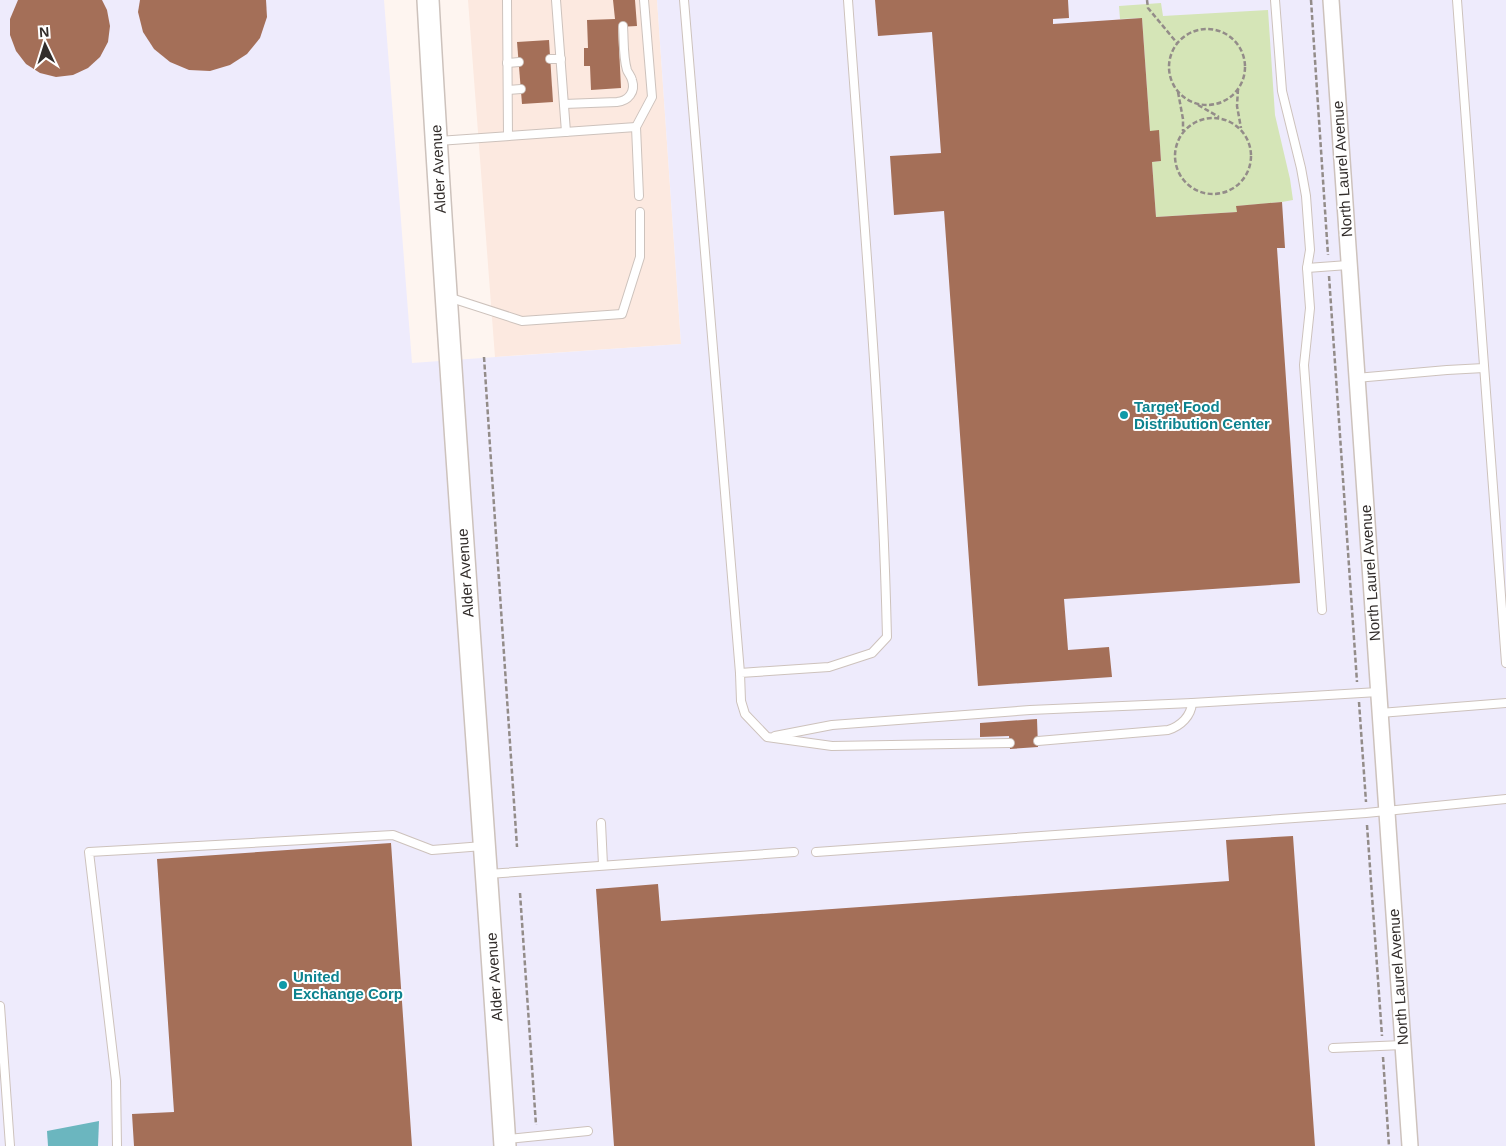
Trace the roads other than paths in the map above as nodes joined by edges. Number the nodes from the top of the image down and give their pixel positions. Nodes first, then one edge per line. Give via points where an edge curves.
1 (428, 0) edge
2 (507, 0) edge
3 (556, 0) edge
4 (644, 0) edge
5 (684, 0) edge
6 (848, 0) edge
7 (1275, 0) edge
8 (1331, 0) edge
9 (1457, 0) edge
10 (623, 26) dead end
11 (561, 59) junction
12 (550, 60) dead end
13 (519, 62) dead end
14 (507, 63) junction
15 (562, 86) junction
16 (552, 87) dead end
17 (521, 89) dead end
18 (508, 90) junction
19 (564, 104) junction
20 (636, 127) junction
21 (566, 132) junction
22 (508, 136) junction
23 (436, 141) junction
24 (640, 196) dead end
25 (640, 212) dead end
26 (1348, 266) junction
27 (1307, 268) junction
28 (446, 297) junction
29 (1484, 368) junction
30 (1356, 378) junction
31 (1322, 610) dead end
32 (1506, 663) edge
33 (740, 673) junction
34 (1378, 692) junction
35 (1192, 703) junction
36 (1506, 703) edge
37 (1380, 713) junction
38 (767, 737) junction
39 (1038, 741) dead end
40 (1010, 743) dead end
41 (1506, 799) edge
42 (1386, 810) junction
43 (601, 823) dead end
44 (485, 846) junction
45 (794, 852) dead end
46 (816, 852) dead end
47 (603, 865) junction
48 (488, 874) junction
49 (0, 1006) edge
50 (1403, 1045) junction
51 (1332, 1048) dead end
52 (588, 1132) dead end
53 (505, 1142) edge
54 (10, 1146) edge
55 (117, 1146) edge
56 (1410, 1146) edge

1 - 23 main road, Alder Avenue
2 - 14 lane
3 - 11 lane
4 - 20 lane via 652,97
5 - 33 lane
6 - 33 lane via 880,461 887,637 872,653 829,667
7 - 27 lane via 1282,91 1306,196 1310,250
8 - 26 street, North Laurel Avenue
9 - 29 lane
10 - 19 lane via 627,70 633,84 629,97 617,102
11 - 12 lane
11 - 15 lane
13 - 14 lane
14 - 18 lane
15 - 16 lane
15 - 19 lane
17 - 18 lane
18 - 22 lane
19 - 21 lane
20 - 21 lane
20 - 24 lane
21 - 22 lane
22 - 23 lane
23 - 28 main road, Alder Avenue
25 - 28 lane via 640,257 622,314 522,322
26 - 27 lane
26 - 30 street, North Laurel Avenue
27 - 31 lane via 1310,308 1304,365
28 - 44 main road, Alder Avenue
29 - 30 lane
29 - 32 lane
30 - 34 street, North Laurel Avenue
33 - 38 lane via 745,714
34 - 35 lane
34 - 37 street, North Laurel Avenue
35 - 38 lane via 1030,710 832,725
35 - 39 lane via 1184,720 1168,730
36 - 37 lane
37 - 42 street, North Laurel Avenue
38 - 40 lane via 832,746
41 - 42 lane
42 - 46 lane
42 - 50 street, North Laurel Avenue
43 - 47 lane
44 - 48 main road, Alder Avenue
44 - 55 lane via 432,850 393,835 89,852 116,1081
45 - 47 lane
47 - 48 lane
48 - 53 main road, Alder Avenue
49 - 54 lane
50 - 51 lane
50 - 56 street, North Laurel Avenue
52 - 53 lane via 537,1135

